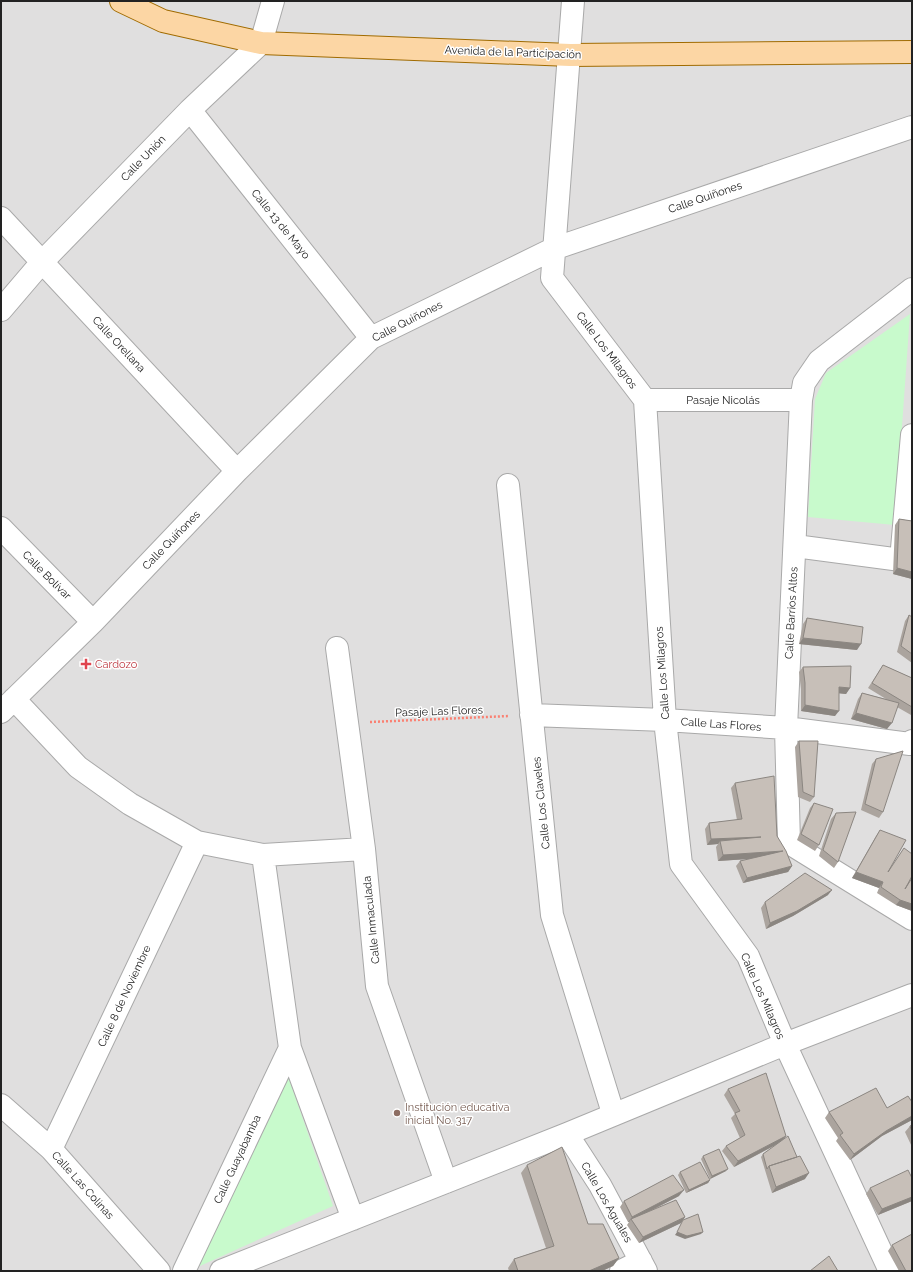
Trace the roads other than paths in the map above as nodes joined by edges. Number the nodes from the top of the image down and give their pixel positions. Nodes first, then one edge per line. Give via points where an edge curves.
1 (121, 1) edge
2 (273, 1) edge
3 (573, 1) edge
4 (261, 43) junction
5 (912, 52) edge
6 (570, 54) junction
7 (190, 110) junction
8 (912, 127) edge
9 (1, 218) edge
10 (553, 249) junction
11 (42, 262) junction
12 (912, 289) edge
13 (1, 310) edge
14 (371, 338) junction
15 (645, 400) junction
16 (801, 400) junction
17 (912, 434) edge
18 (237, 471) junction
19 (508, 485) dead end
20 (1, 528) edge
21 (795, 546) junction
22 (93, 622) junction
23 (337, 648) dead end
24 (8, 706) edge
25 (531, 716) junction
26 (665, 720) junction
27 (786, 728) junction
28 (911, 743) edge
29 (197, 842) junction
30 (364, 849) junction
31 (263, 855) junction
32 (912, 919) edge
33 (912, 995) edge
34 (785, 1044) junction
35 (290, 1048) junction
36 (1, 1105) edge
37 (613, 1113) junction
38 (567, 1134) junction
39 (51, 1149) junction
40 (446, 1182) junction
41 (353, 1219) junction
42 (643, 1266) edge
43 (160, 1271) edge
44 (184, 1271) edge
45 (221, 1271) edge
46 (621, 1271) edge
47 (890, 1271) edge

1 - 4 main road, Avenida de la Participación via 163,21
2 - 4 street
3 - 6 street, Calle Los Milagros
4 - 6 main road, Avenida de la Participación
4 - 7 street, Calle Unión
5 - 6 main road, Avenida de la Participación
6 - 10 street, Calle Los Milagros
7 - 11 street, Calle Unión
7 - 14 street, Calle 13 de Mayo
8 - 10 street, Calle Quiñones
9 - 11 street, Calle Orellana
10 - 14 street, Calle Quiñones
10 - 15 street, Calle Los Milagros via 552,278
11 - 13 street, Calle Unión
11 - 18 street, Calle Orellana
12 - 16 street, Calle Barrios Altos via 819,361 804,383
14 - 18 street, Calle Quiñones
15 - 16 street, Pasaje Nicolás
15 - 26 street, Calle Los Milagros
16 - 21 street, Calle Barrios Altos
17 - 21 street via 901,560
18 - 22 street, Calle Quiñones
19 - 25 street, Calle Los Claveles
20 - 22 street, Calle Bolívar
21 - 27 street, Calle Barrios Altos
22 - 24 street, Calle Quiñones
23 - 30 street, Calle Inmaculada
24 - 29 street via 78,767 130,804
25 - 26 street, Calle Las Flores
25 - 37 street, Calle Los Claveles via 552,916
26 - 27 street, Calle Las Flores
26 - 34 street, Calle Los Milagros via 681,864 748,956
27 - 28 street, Calle Las Flores
27 - 32 street, Calle Barrios Altos via 789,843
29 - 31 street
29 - 39 street, Calle 8 de Noviembre
30 - 31 street
30 - 40 street, Calle Inmaculada via 377,986
31 - 35 street
33 - 34 street
34 - 37 street
34 - 47 street, Calle Los Milagros
35 - 41 street
35 - 44 street, Calle Guayabamba
36 - 39 street, Calle Las Colinas
37 - 38 street
38 - 40 street
38 - 42 street, Calle Los Aguales via 600,1185
39 - 43 street, Calle Las Colinas
40 - 41 street
41 - 45 street
42 - 46 street

